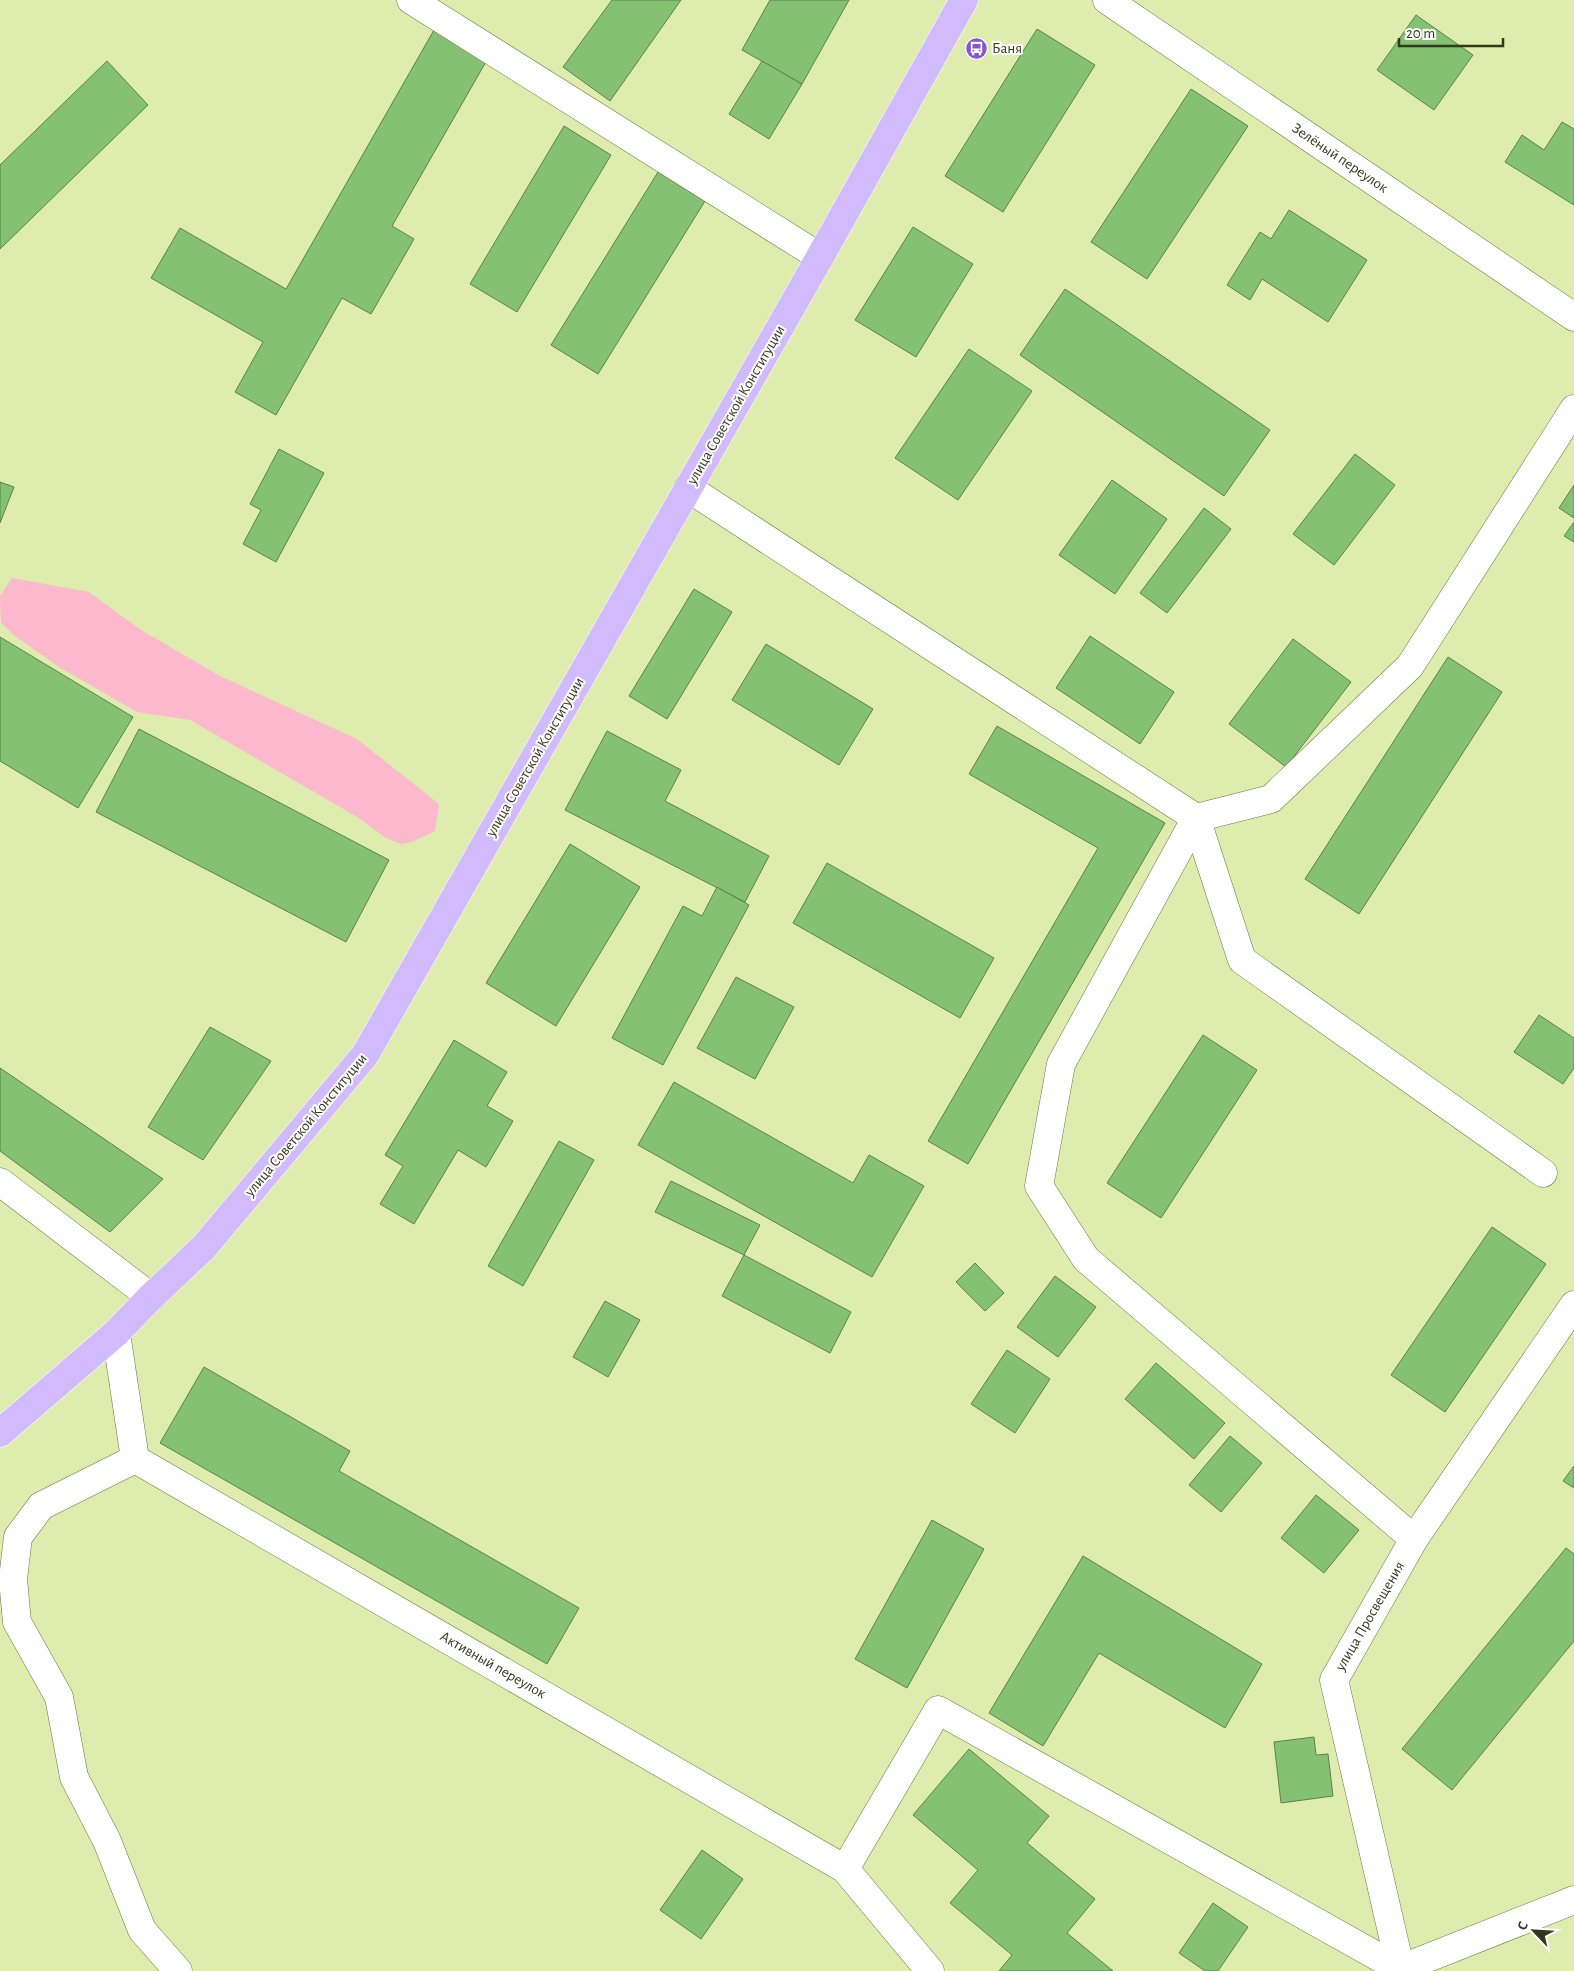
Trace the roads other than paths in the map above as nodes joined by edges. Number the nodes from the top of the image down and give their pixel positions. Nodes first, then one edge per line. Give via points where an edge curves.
1 (411, 0) edge
2 (964, 0) edge
3 (1107, 0) edge
4 (820, 257) junction
5 (1574, 317) edge
6 (1574, 410) edge
7 (688, 488) junction
8 (1196, 818) junction
9 (1543, 1174) dead end
10 (0, 1182) edge
11 (150, 1297) junction
12 (1574, 1305) edge
13 (116, 1333) junction
14 (0, 1433) edge
15 (135, 1459) junction
16 (1414, 1539) junction
17 (845, 1868) junction
18 (1574, 1900) edge
19 (1400, 1970) edge
20 (178, 1971) edge
21 (930, 1971) edge

1 - 4 street
2 - 4 main road, улица Советской Конституции
3 - 5 street, Зелёный переулок
4 - 7 main road, улица Советской Конституции
6 - 8 street via 1410,666 1271,799
7 - 8 street
7 - 11 main road, улица Советской Конституции via 365,1056 204,1247
8 - 9 street via 1242,960
8 - 16 street via 1061,1064 1038,1186 1086,1259
10 - 11 street
11 - 13 main road, улица Советской Конституции
12 - 16 street, улица Просвещения
13 - 14 main road, улица Советской Конституции
13 - 15 street
15 - 17 street, Активный переулок
15 - 20 street via 41,1506 18,1537 13,1579 16,1622 59,1696 74,1777 107,1842 142,1930
16 - 19 street, улица Просвещения via 1334,1680
17 - 19 street via 938,1710
17 - 21 street, Активный переулок
18 - 19 street

